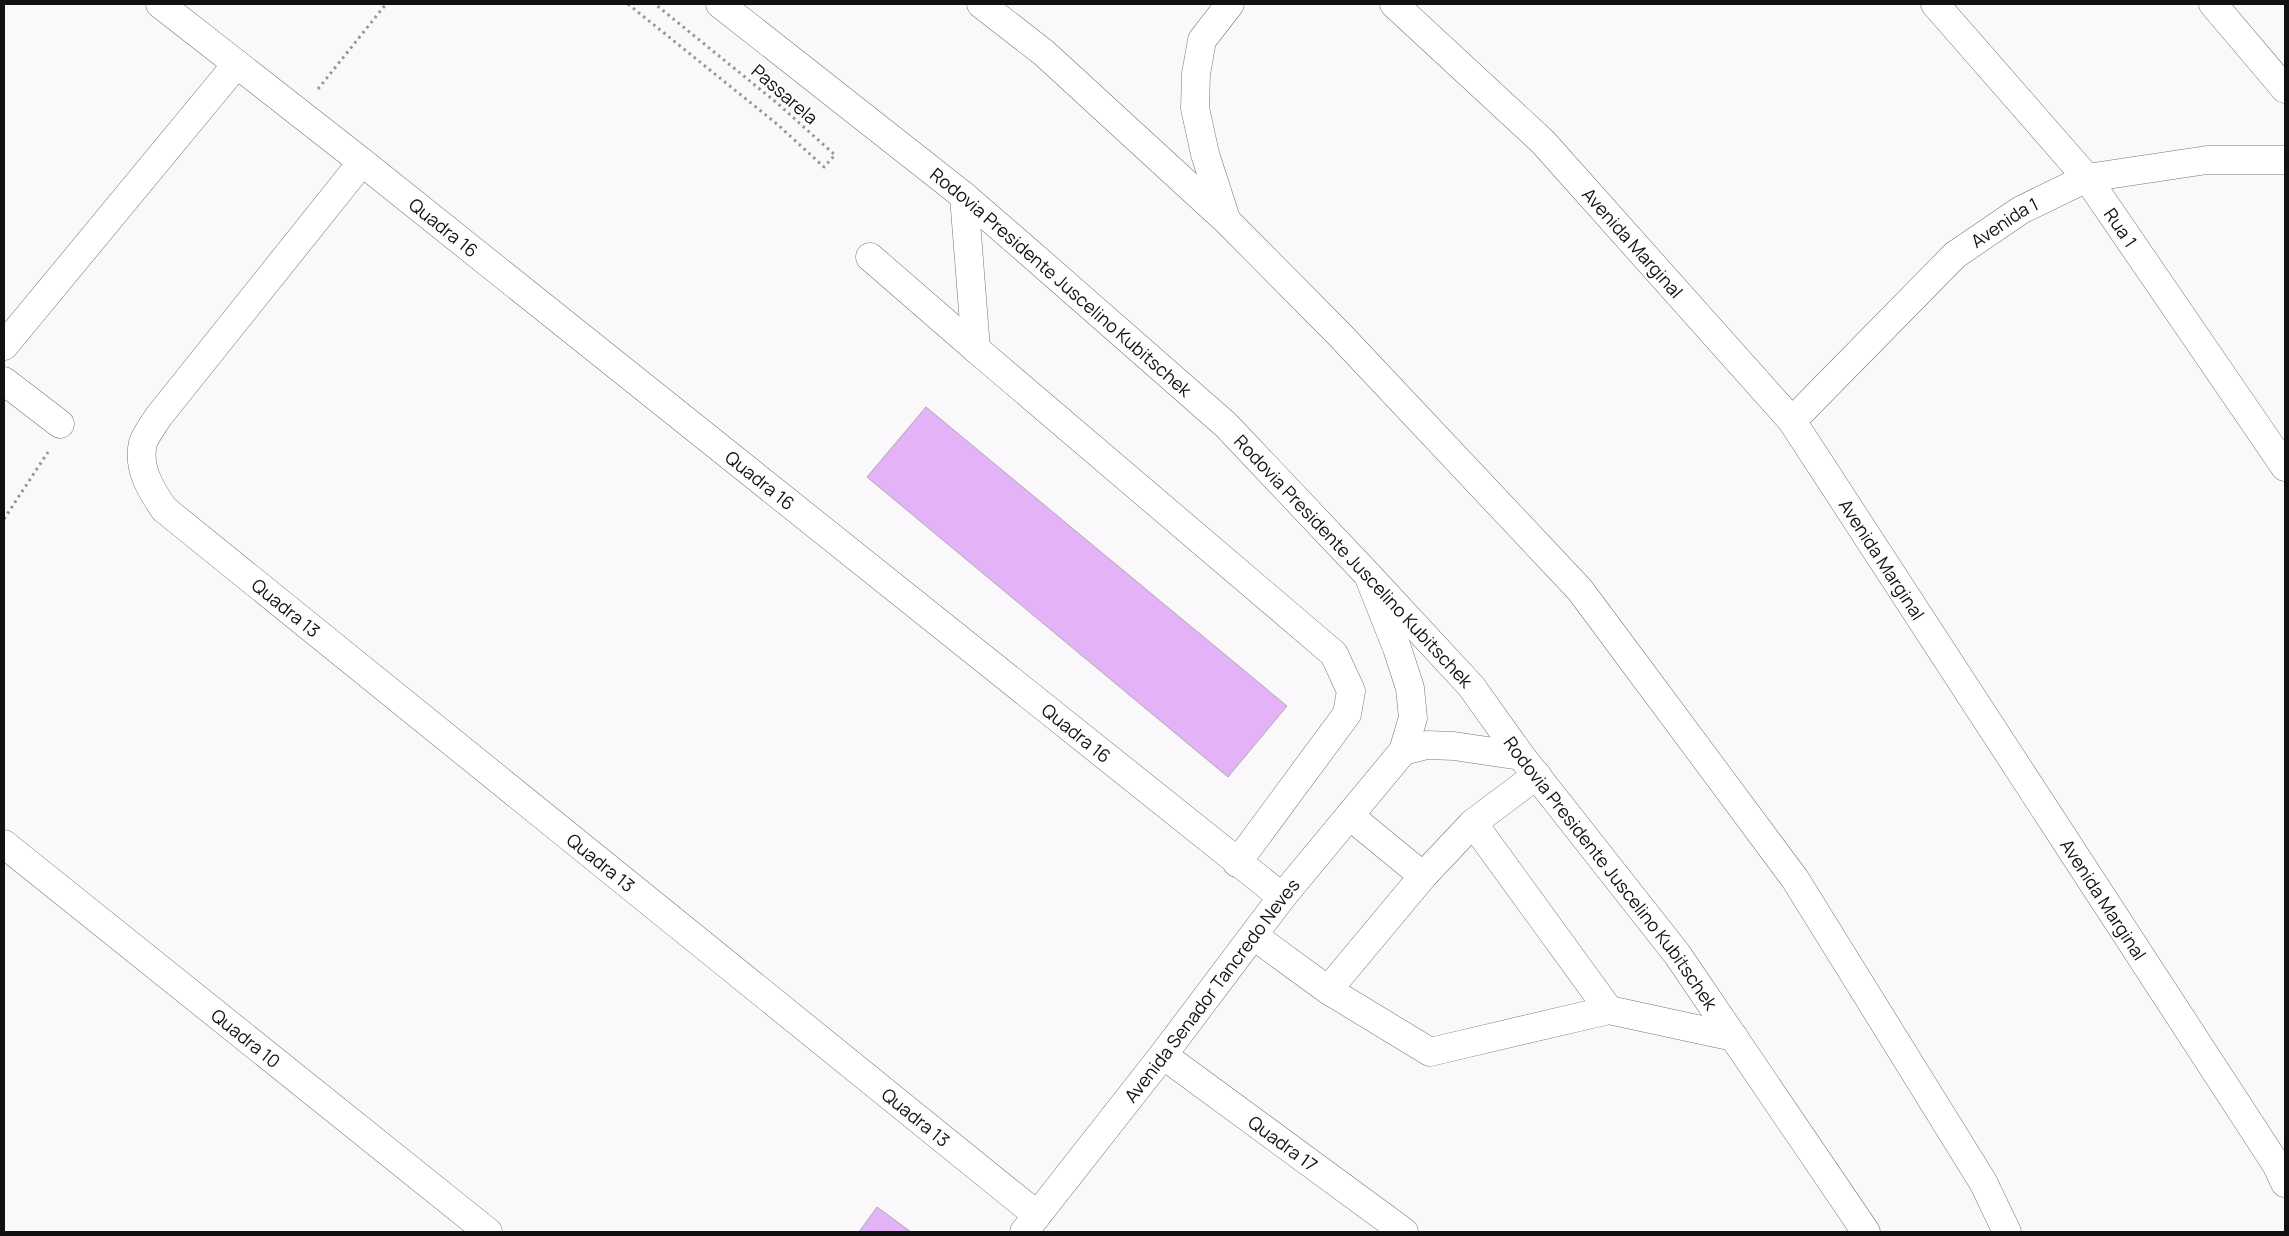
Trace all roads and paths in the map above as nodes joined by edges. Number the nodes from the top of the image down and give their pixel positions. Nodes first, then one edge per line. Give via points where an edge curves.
1 (160, 4) edge
2 (386, 4) edge
3 (628, 4) edge
4 (655, 4) edge
5 (720, 4) edge
6 (981, 4) edge
7 (1230, 4) edge
8 (1394, 4) edge
9 (1935, 4) edge
10 (2213, 4) edge
11 (236, 65) junction
12 (2285, 89) edge
13 (299, 113) junction
14 (2285, 160) edge
15 (362, 162) junction
16 (2087, 178) junction
17 (964, 196) junction
18 (1227, 221) junction
19 (870, 257) dead end
20 (4, 346) edge
21 (976, 349) junction
22 (4, 381) edge
23 (1792, 421) junction
24 (60, 424) joint
25 (2285, 467) edge
26 (4, 519) edge
27 (1368, 574) junction
28 (1403, 751) junction
29 (1529, 765) junction
30 (1350, 816) junction
31 (1473, 823) junction
32 (4, 844) edge
33 (1237, 863) junction
34 (1423, 876) junction
35 (1282, 897) junction
36 (1254, 936) junction
37 (1328, 990) junction
38 (1609, 1010) junction
39 (1734, 1037) junction
40 (1163, 1055) junction
41 (2285, 1183) edge
42 (1031, 1224) edge
43 (488, 1232) edge
44 (1404, 1232) edge
45 (1866, 1232) edge
46 (2007, 1232) edge

1 - 11 main road, Quadra 16
2 - 13 path
3 - 4 path, Passarela via 777,124 824,167 835,155 777,103
5 - 17 main road, Rodovia Presidente Juscelino Kubitschek
6 - 18 main road via 1044,53
7 - 18 main road via 1202,40 1195,108 1205,154
8 - 23 main road, Avenida Marginal via 1543,142
9 - 16 main road, Rua 1
10 - 12 main road
11 - 13 main road, Quadra 16
11 - 20 main road
13 - 15 main road, Quadra 16
14 - 16 main road, Avenida 1 via 2207,160
15 - 33 main road, Quadra 16
15 - 42 main road, Quadra 13 via 159,416 144,443 143,466 149,486 164,509
16 - 23 main road, Avenida 1 via 2021,210 1955,254
16 - 25 main road, Rua 1
17 - 21 main road
17 - 27 main road, Rodovia Presidente Juscelino Kubitschek via 1226,425
18 - 46 main road via 1339,334 1580,590 1795,879 1983,1182
19 - 21 main road
21 - 33 main road via 1334,654 1351,690 1347,714
22 - 24 main road
23 - 41 main road, Avenida Marginal via 2276,1164
24 - 26 path via 48,454
27 - 28 main road via 1410,688 1413,718
27 - 29 main road, Rodovia Presidente Juscelino Kubitschek via 1471,686
28 - 29 main road via 1427,745 1454,746
28 - 30 main road, Avenida Senador Tancredo Neves
29 - 31 main road
29 - 39 main road, Rodovia Presidente Juscelino Kubitschek via 1677,954
30 - 34 main road
30 - 35 main road, Avenida Senador Tancredo Neves
31 - 34 main road
31 - 38 main road
32 - 43 main road, Quadra 10
33 - 35 main road, Quadra 16
34 - 37 main road
35 - 36 main road, Avenida Senador Tancredo Neves
36 - 37 main road
36 - 40 main road, Avenida Senador Tancredo Neves
37 - 38 main road via 1430,1052
38 - 39 main road
39 - 45 main road, Rodovia Presidente Juscelino Kubitschek
40 - 42 main road, Avenida Senador Tancredo Neves
40 - 44 main road, Quadra 17

